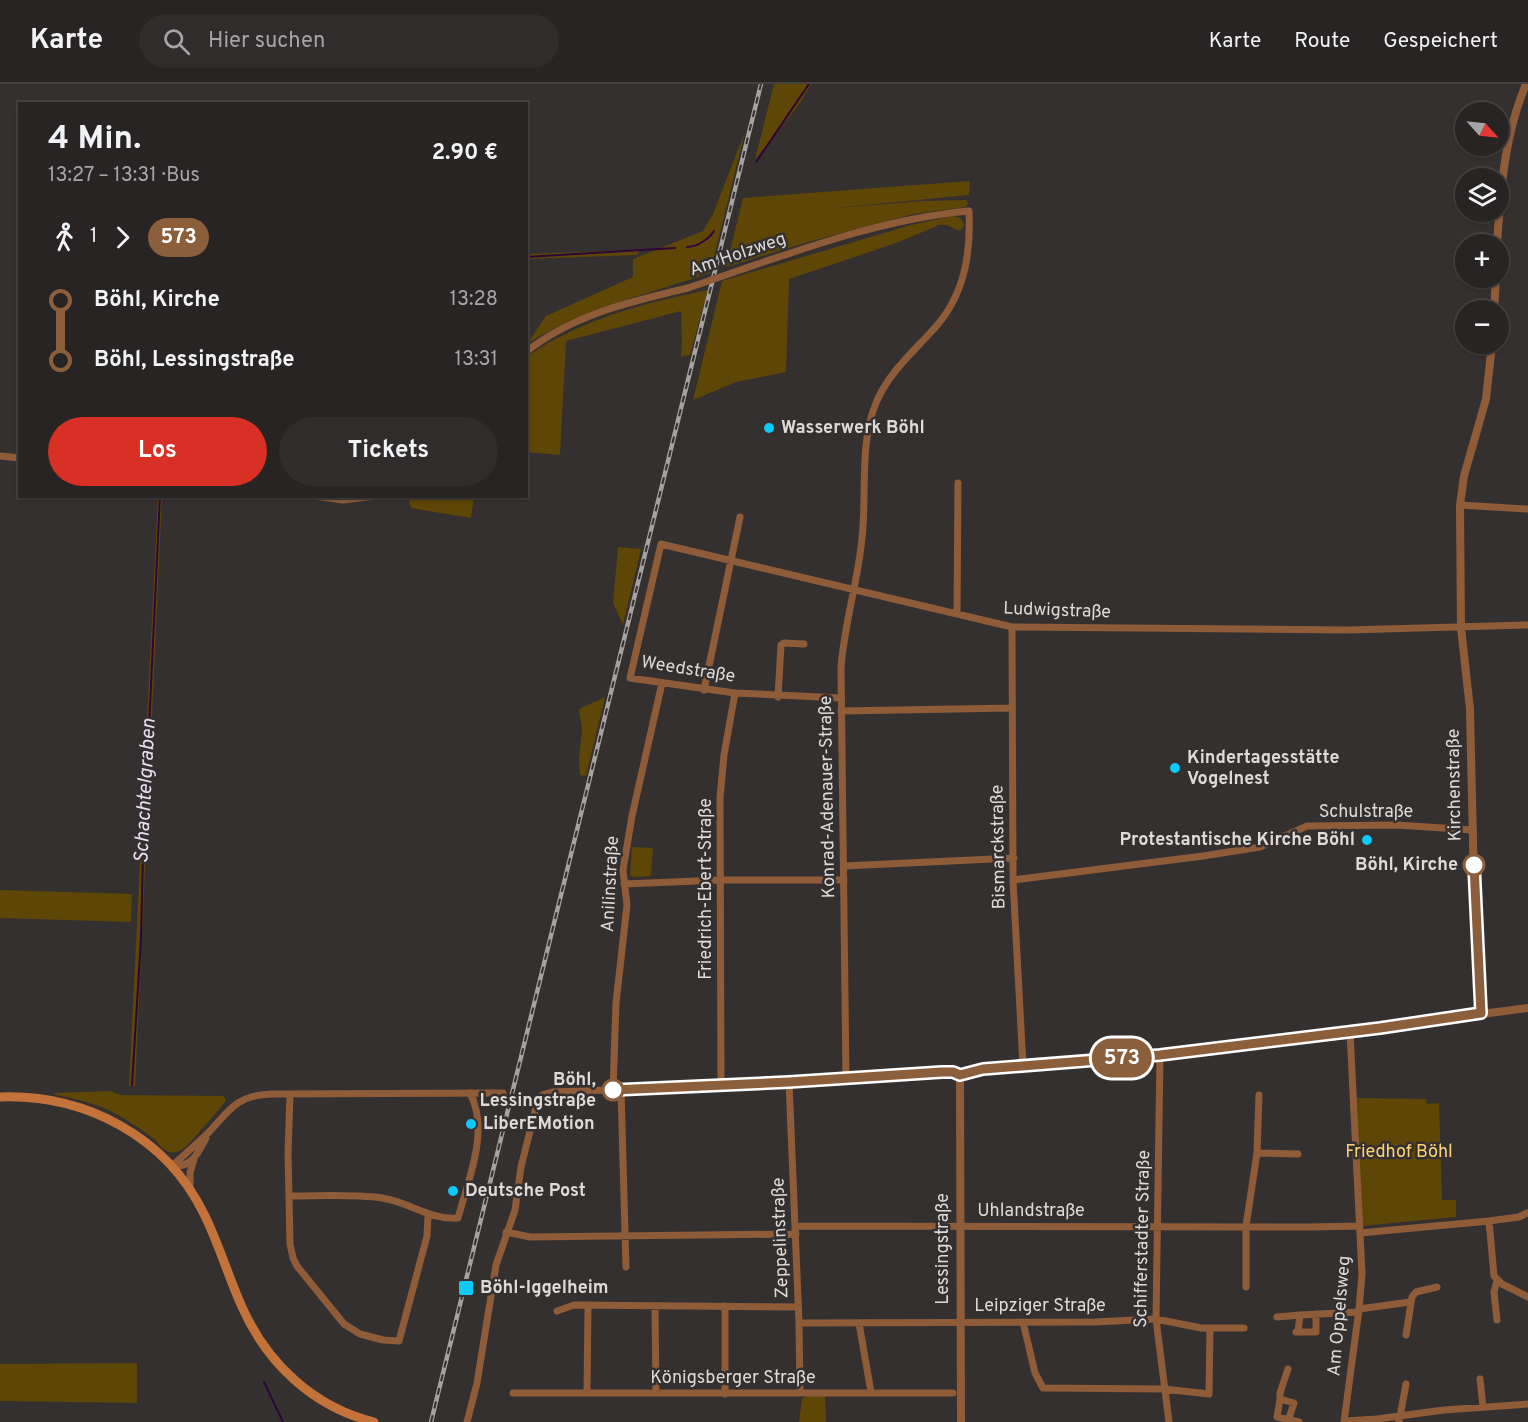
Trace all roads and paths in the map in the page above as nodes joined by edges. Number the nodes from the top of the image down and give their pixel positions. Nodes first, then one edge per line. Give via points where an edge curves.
1 (1526, 84) edge
2 (969, 211) joint
3 (1498, 234) edge
4 (528, 351) edge
5 (1491, 354) edge
6 (0, 456) edge
7 (18, 458) edge
8 (957, 483) dead end
9 (328, 498) edge
10 (359, 498) edge
11 (1460, 505) junction
12 (1528, 509) edge
13 (740, 517) dead end
14 (661, 544) joint
15 (732, 561) junction
16 (853, 588) junction
17 (957, 614) junction
18 (1528, 625) edge
19 (1012, 627) junction
20 (1461, 628) junction
21 (804, 644) dead end
22 (662, 683) junction
23 (704, 690) junction
24 (735, 693) junction
25 (778, 697) junction
26 (841, 698) junction
27 (1012, 708) junction
28 (841, 711) junction
29 (1473, 830) junction
30 (1014, 858) junction
31 (844, 866) junction
32 (721, 880) junction
33 (844, 880) junction
34 (1013, 880) junction
35 (624, 884) junction
36 (1528, 1008) edge
37 (1481, 1013) junction
38 (1350, 1032) junction
39 (1160, 1055) junction
40 (1023, 1066) junction
41 (960, 1075) junction
42 (846, 1079) junction
43 (789, 1082) junction
44 (721, 1086) junction
45 (613, 1090) junction
46 (621, 1090) junction
47 (502, 1092) dead end
48 (470, 1093) junction
49 (290, 1094) junction
50 (1259, 1095) dead end
51 (0, 1097) edge
52 (210, 1130) junction
53 (1257, 1153) junction
54 (1298, 1154) dead end
55 (195, 1158) junction
56 (172, 1166) junction
57 (190, 1189) junction
58 (290, 1196) junction
59 (1527, 1213) edge
60 (429, 1215) junction
61 (1489, 1221) junction
62 (795, 1226) junction
63 (959, 1226) junction
64 (1246, 1226) junction
65 (1157, 1227) junction
66 (1359, 1229) junction
67 (506, 1232) junction
68 (796, 1234) junction
69 (626, 1236) junction
70 (626, 1267) dead end
71 (1497, 1280) junction
72 (1246, 1287) dead end
73 (1437, 1287) dead end
74 (1528, 1297) edge
75 (1410, 1302) junction
76 (588, 1305) junction
77 (655, 1306) junction
78 (725, 1306) junction
79 (798, 1307) junction
80 (1359, 1310) junction
81 (557, 1311) dead end
82 (1316, 1314) junction
83 (1300, 1315) junction
84 (1277, 1317) dead end
85 (1156, 1319) junction
86 (1497, 1320) dead end
87 (960, 1321) junction
88 (1023, 1322) junction
89 (799, 1323) junction
90 (859, 1323) junction
91 (1244, 1328) dead end
92 (1210, 1329) junction
93 (1406, 1335) dead end
94 (1288, 1369) dead end
95 (1480, 1379) dead end
96 (1406, 1384) dead end
97 (1164, 1389) junction
98 (870, 1392) junction
99 (513, 1393) dead end
100 (587, 1393) junction
101 (800, 1393) junction
102 (953, 1393) dead end
103 (656, 1394) junction
104 (724, 1394) junction
105 (1280, 1399) junction
106 (1528, 1404) edge
107 (1483, 1407) junction
108 (1399, 1419) edge
109 (1276, 1420) edge
110 (1288, 1421) edge
111 (374, 1422) edge
112 (467, 1422) edge
113 (961, 1422) edge
114 (1169, 1422) edge
115 (1299, 1422) edge
116 (1344, 1422) edge

1 - 3 street via 1508,136
2 - 4 street, Am Holzweg, bridge via 883,226 646,298 582,319
2 - 16 street, Konrad-Adenauer-Straße via 968,259 956,296 943,319 896,369 875,404 867,443 861,550
5 - 11 street, Kirchenstraße via 1486,399
6 - 7 street
8 - 17 street
9 - 10 street
11 - 12 street
11 - 20 street, Kirchenstraße
13 - 15 street
14 - 15 street, Ludwigstraße
14 - 22 street, Weedstraße via 630,678
15 - 16 street, Ludwigstraße
15 - 23 street
16 - 17 street, Ludwigstraße
16 - 26 street, Konrad-Adenauer-Straße via 843,639
17 - 19 street, Ludwigstraße
18 - 20 street, Ludwigstraße
19 - 20 street, Ludwigstraße
19 - 27 street, Bismarckstraße
20 - 29 street, Kirchenstraße via 1470,709
21 - 25 street via 782,645
22 - 23 street, Weedstraße
22 - 35 street, Anilinstraße via 632,816
23 - 24 street, Weedstraße
24 - 25 street, Weedstraße
24 - 32 street, Friedrich-Ebert-Straße via 721,790
25 - 26 street, Weedstraße
26 - 28 street, Konrad-Adenauer-Straße
27 - 28 street
27 - 30 street, Bismarckstraße
28 - 31 street, Konrad-Adenauer-Straße
29 - 34 street, Schulstraße via 1397,825 1307,826 1260,847
29 - 37 street, Kirchenstraße
30 - 31 street
30 - 34 street, Bismarckstraße
31 - 33 street, Konrad-Adenauer-Straße
32 - 33 street
32 - 35 street
32 - 44 street, Friedrich-Ebert-Straße
33 - 42 street, Konrad-Adenauer-Straße
34 - 40 street, Bismarckstraße
35 - 45 street, Anilinstraße via 627,905 616,1003
36 - 37 street
37 - 38 street
38 - 39 street
38 - 66 street, Am Oppelsweg
39 - 40 street
39 - 65 street, Schifferstadter Straße
40 - 41 street
41 - 42 street via 942,1072
41 - 63 street, Lessingstraße
42 - 43 street
43 - 44 street
43 - 62 street, Zeppelinstraße
44 - 46 street
45 - 46 street
45 - 67 street via 547,1092 539,1098
46 - 69 street
47 - 48 street
48 - 49 street
48 - 60 street via 477,1110 478,1133 458,1218
49 - 52 street via 259,1094 244,1099
49 - 58 street
50 - 53 street
51 - 56 main road via 45,1099 92,1111 135,1134
52 - 55 street
52 - 56 street
53 - 54 street
53 - 64 street
55 - 56 street via 184,1166
55 - 57 street
56 - 57 main road
57 - 111 main road via 249,1321 270,1354 315,1396
58 - 60 street via 382,1198
58 - 60 street via 290,1244 297,1266 344,1324 360,1334 394,1342 399,1341 402,1331
59 - 61 street, Uhlandstraße
61 - 66 street, Uhlandstraße
61 - 71 street via 1493,1273
62 - 63 street, Uhlandstraße
62 - 68 street, Zeppelinstraße
63 - 65 street, Uhlandstraße
63 - 87 street, Lessingstraße
64 - 65 street, Uhlandstraße
64 - 66 street, Uhlandstraße
64 - 72 street
65 - 85 street, Schifferstadter Straße
66 - 80 street, Am Oppelsweg
67 - 69 street via 530,1238
67 - 112 street via 494,1274
68 - 69 street
68 - 79 street, Zeppelinstraße
69 - 70 street
71 - 74 street
71 - 86 street
73 - 75 street via 1416,1292
75 - 80 street
75 - 93 street
76 - 77 street
76 - 81 street via 566,1306
76 - 100 street
77 - 78 street
77 - 103 street
78 - 79 street
78 - 104 street
79 - 89 street, Zeppelinstraße
80 - 82 street
80 - 116 street, Am Oppelsweg
82 - 83 street
82 - 83 street via 1316,1332 1297,1332
83 - 84 street
85 - 88 street, Leipziger Straße
85 - 92 street, Leipziger Straße
85 - 97 street, Schifferstadter Straße
87 - 88 street, Leipziger Straße
87 - 90 street, Leipziger Straße
87 - 113 street, Lessingstraße
88 - 97 street via 1035,1373 1043,1389
89 - 90 street, Leipziger Straße
89 - 101 street, Zeppelinstraße
90 - 98 street
91 - 92 street, Leipziger Straße
92 - 97 street via 1209,1394
94 - 105 street
95 - 107 street
96 - 108 street
97 - 114 street, Schifferstadter Straße
98 - 101 street, Königsberger Straße
98 - 102 street, Königsberger Straße
99 - 100 street, Königsberger Straße
100 - 103 street, Königsberger Straße
101 - 104 street, Königsberger Straße
103 - 104 street, Königsberger Straße
105 - 109 street
105 - 110 street via 1294,1403
106 - 107 street
107 - 108 street
108 - 116 street
109 - 110 street
110 - 115 street

